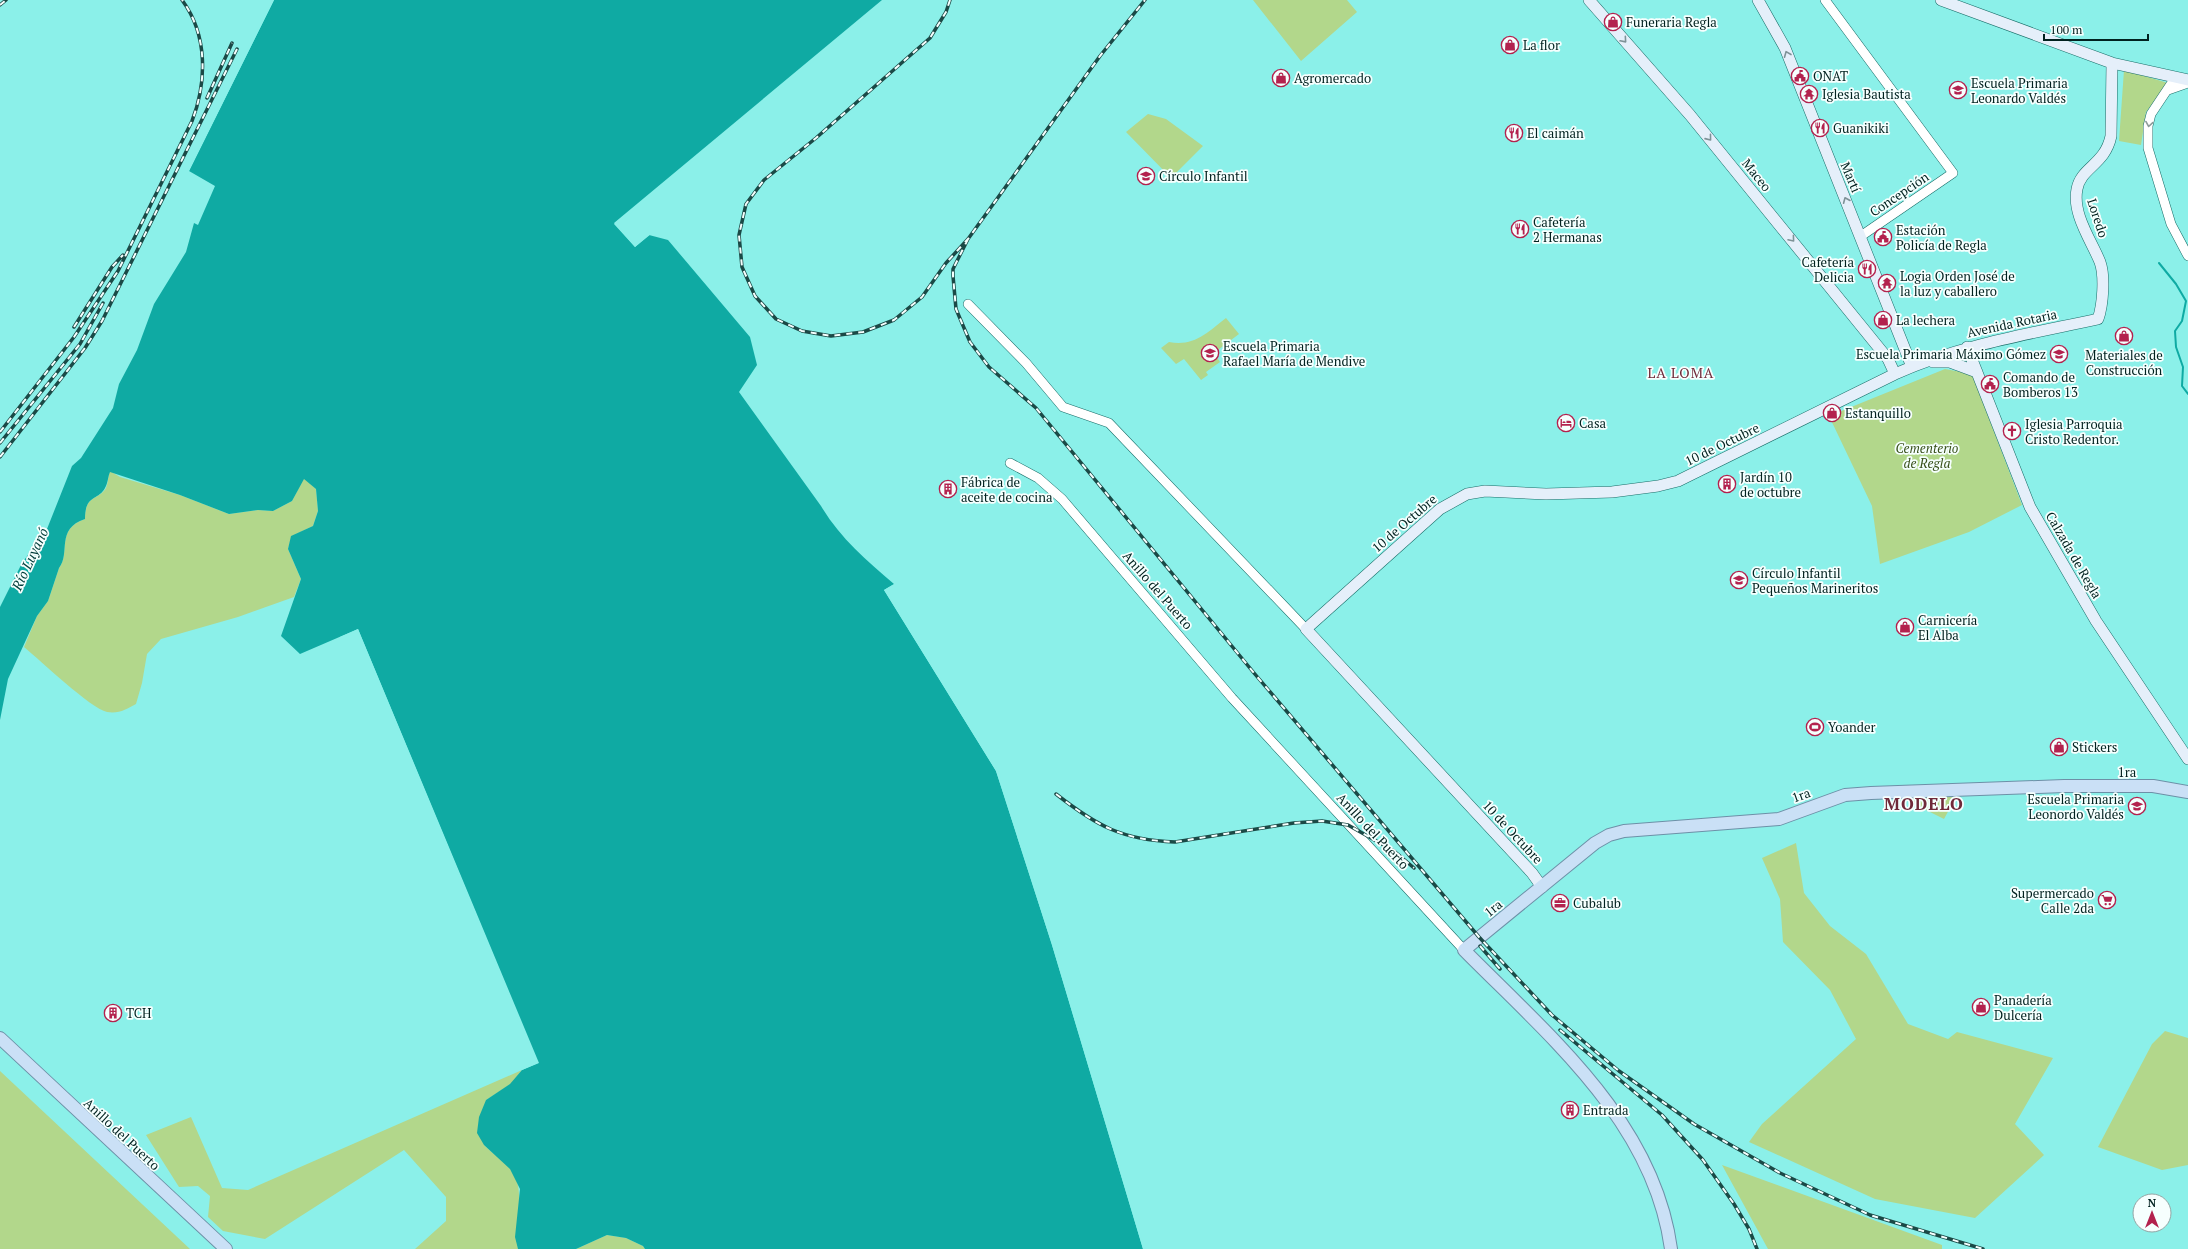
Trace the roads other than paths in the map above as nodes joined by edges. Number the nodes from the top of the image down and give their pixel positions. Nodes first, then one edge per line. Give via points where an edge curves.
1 (1589, 0) edge
2 (1758, 0) edge
3 (1825, 0) edge
4 (1941, 0) edge
5 (2112, 63) junction
6 (2175, 78) junction
7 (2188, 81) edge
8 (2168, 90) junction
9 (1860, 236) junction
10 (2188, 256) edge
11 (968, 304) dead end
12 (2098, 319) joint
13 (1967, 347) junction
14 (1904, 348) junction
15 (1926, 361) junction
16 (1912, 367) junction
17 (1976, 372) junction
18 (1895, 374) junction
19 (1010, 462) dead end
20 (1306, 629) junction
21 (2188, 759) edge
22 (2188, 792) edge
23 (1542, 886) junction
24 (1464, 950) junction
25 (0, 1038) edge
26 (226, 1249) edge
27 (1671, 1249) edge

1 -> 18 main road, Maceo via 1690,115 1811,262 1888,359
9 -> 2 main road, Martí via 1784,48
3 - 9 street, Concepción via 1952,173
4 - 5 main road
5 - 6 main road
5 - 12 main road, Loredo via 2111,136 2108,148 2097,164 2086,172 2077,189 2077,203 2100,263 2102,308
6 - 7 main road
6 - 8 street
7 - 8 street
8 -> 10 street via 2151,114 2148,148 2171,224
9 - 14 main road, Martí
11 - 20 street via 1026,363 1063,407 1109,423
12 - 13 main road, Avenida Rotaria
13 - 15 main road, Avenida Rotaria
13 - 17 main road, Calzada de Regla
14 - 15 main road via 1919,360
14 - 16 main road, Martí
15 - 16 main road, Avenida Rotaria
15 - 17 main road via 1950,362
16 - 18 main road, 10 de Octubre
17 - 21 main road, Calzada de Regla via 2030,507 2096,621
18 - 20 main road, 10 de Octubre via 1678,481 1612,492 1546,494 1490,491 1468,494 1440,509
19 - 24 street, Anillo del Puerto via 1038,478 1062,499 1232,698
20 - 23 main road, 10 de Octubre
22 - 23 main road, 1ra via 2154,786 2064,786 1845,795 1779,819 1624,831 1609,835 1595,843
23 - 24 main road, 1ra
24 - 27 main road, Anillo del Puerto via 1566,1052 1615,1111 1644,1162 1658,1195
25 - 26 main road, Anillo del Puerto

